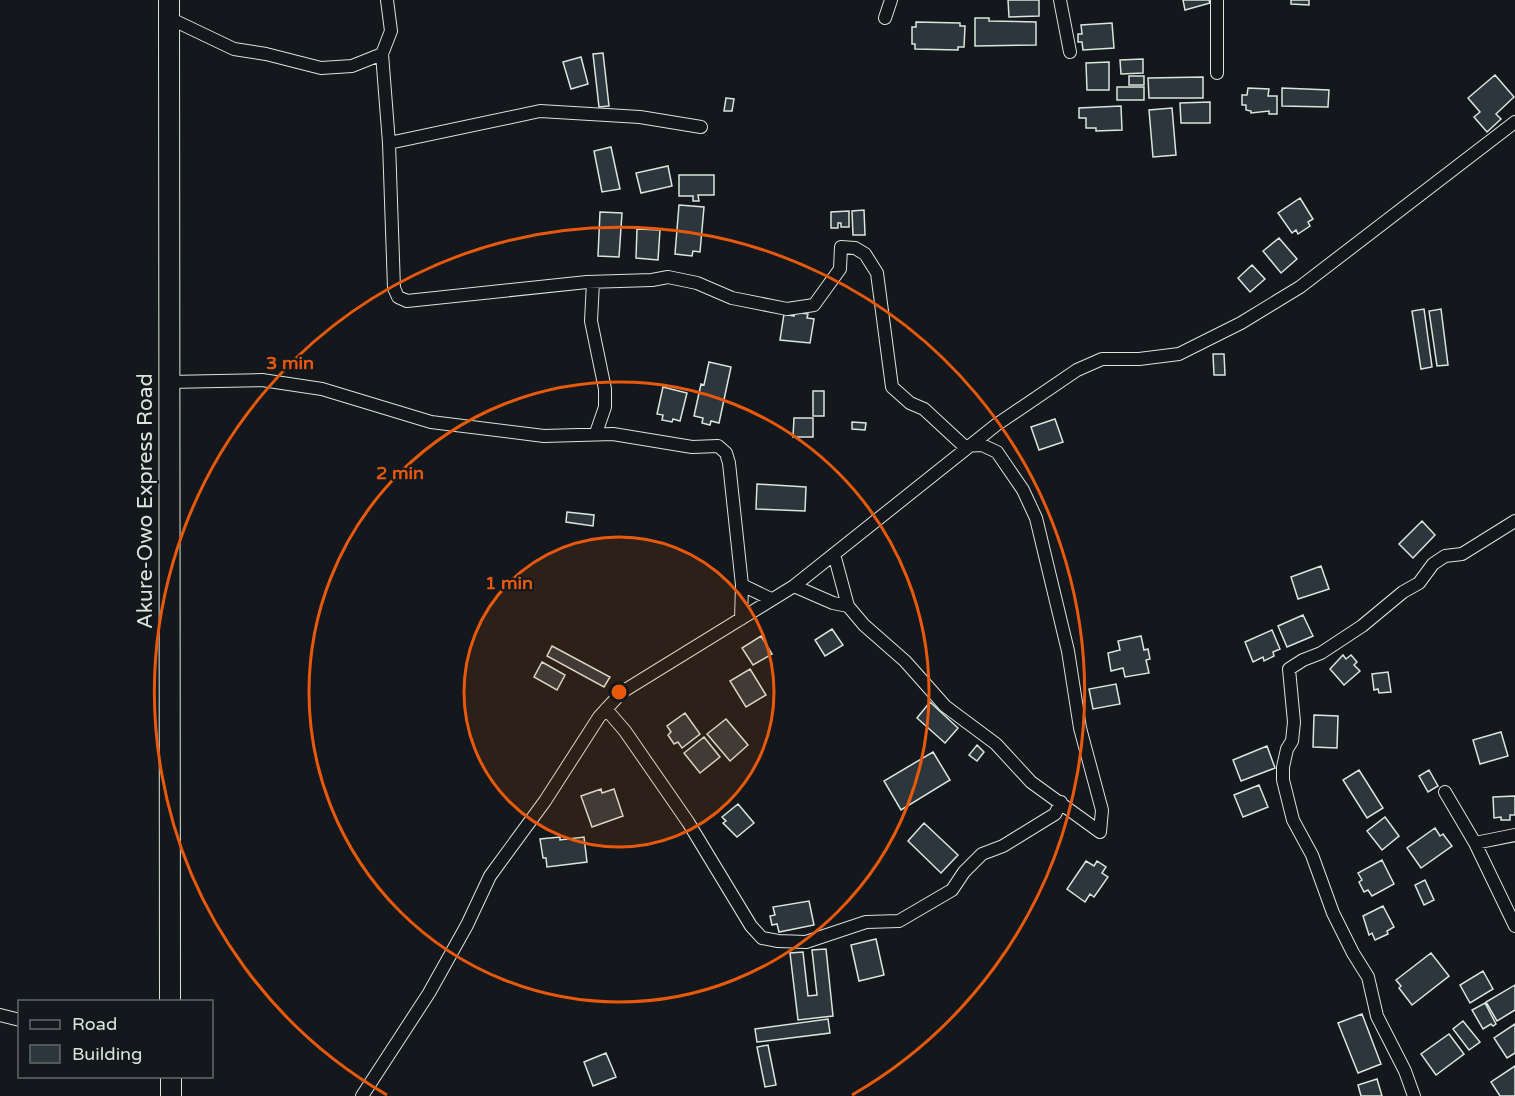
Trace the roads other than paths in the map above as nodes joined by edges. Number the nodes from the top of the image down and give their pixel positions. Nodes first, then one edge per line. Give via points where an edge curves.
1 (387, 0) edge
2 (891, 0) edge
3 (1060, 0) edge
4 (1217, 0) edge
5 (169, 9) edge
6 (885, 18) dead end
7 (1070, 52) dead end
8 (382, 54) junction
9 (1217, 73) dead end
10 (1515, 123) edge
11 (701, 127) dead end
12 (389, 143) junction
13 (593, 282) junction
14 (169, 382) junction
15 (596, 433) junction
16 (970, 446) junction
17 (1515, 521) edge
18 (834, 554) junction
19 (742, 585) junction
20 (794, 586) junction
21 (771, 599) junction
22 (848, 606) junction
23 (741, 619) junction
24 (606, 709) junction
25 (1445, 792) dead end
26 (1061, 802) junction
27 (1515, 835) edge
28 (1475, 843) junction
29 (1515, 926) edge
30 (170, 1000) edge
31 (0, 1015) edge
32 (18, 1020) edge
33 (171, 1078) edge
34 (171, 1096) edge
35 (362, 1096) edge
36 (1414, 1096) edge

1 - 8 street via 391,31
2 - 6 street
3 - 7 street
4 - 9 street
5 - 8 street via 234,49 321,68 352,66
5 - 14 highway, Akure-Owo Express Road
8 - 12 street
10 - 16 street via 1300,287 1241,324 1179,354 1102,359 1077,370
11 - 12 street via 640,117 540,111
12 - 13 street via 394,288 398,297 407,301
13 - 15 street via 591,321 605,389 605,407
13 - 16 street via 668,276 732,298 787,309 808,307 814,305 840,269 842,248 855,248 865,254 877,273 892,387 964,446
14 - 15 street via 261,380 322,389 430,422 544,436
14 - 30 highway, Akure-Owo Express Road
15 - 19 street via 692,447 718,446 726,453
16 - 18 street
16 - 26 street via 982,445 997,452 1023,490 1036,518 1068,651 1080,728 1102,810 1100,832
17 - 36 street via 1462,554 1445,556 1433,564 1419,583 1402,592 1362,626 1289,669 1294,722 1283,780 1293,820 1312,855 1333,913 1368,976 1377,1016
18 - 20 street
18 - 22 street
19 - 21 street
19 - 23 street
20 - 21 street
20 - 22 street
21 - 23 street
22 - 26 street via 945,706 996,744 1031,782
23 - 24 street via 622,692
24 - 26 street via 688,822 751,926 762,938 770,940 806,942 866,922 899,921 952,890 982,854 1003,846 1055,814
24 - 35 street via 490,876 429,993
25 - 28 street
27 - 28 street
28 - 29 street
31 - 32 street
33 - 34 highway

